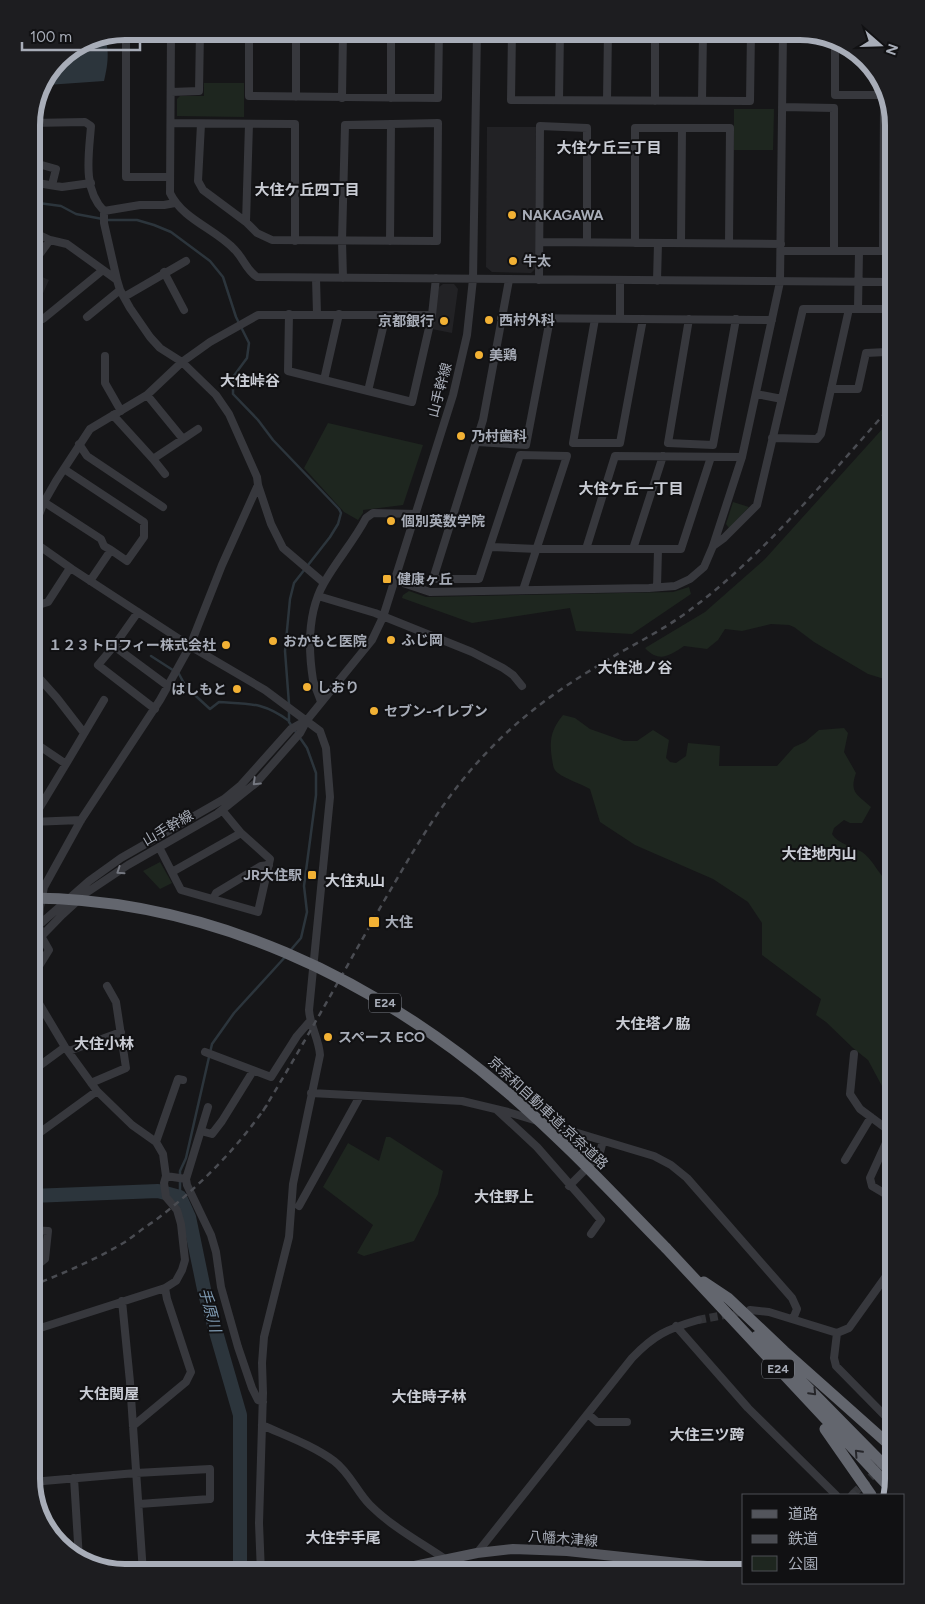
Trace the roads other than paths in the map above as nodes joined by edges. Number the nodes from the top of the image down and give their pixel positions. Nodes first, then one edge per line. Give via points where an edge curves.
1 (126, 40) edge
2 (171, 40) edge
3 (200, 40) edge
4 (249, 40) edge
5 (296, 40) edge
6 (343, 40) edge
7 (392, 40) edge
8 (439, 40) edge
9 (477, 40) edge
10 (512, 40) edge
11 (560, 40) edge
12 (608, 40) edge
13 (655, 40) edge
14 (703, 40) edge
15 (751, 40) edge
16 (783, 40) edge
17 (835, 48) edge
18 (171, 92) junction
19 (879, 95) edge
20 (296, 97) junction
21 (342, 98) junction
22 (391, 98) junction
23 (559, 100) junction
24 (607, 100) junction
25 (655, 101) junction
26 (702, 101) junction
27 (782, 107) junction
28 (884, 113) edge
29 (40, 123) edge
30 (171, 123) junction
31 (201, 124) junction
32 (249, 124) junction
33 (391, 124) junction
34 (682, 128) junction
35 (40, 165) edge
36 (170, 178) junction
37 (40, 183) edge
38 (90, 184) junction
39 (52, 185) junction
40 (175, 203) junction
41 (104, 217) junction
42 (246, 222) junction
43 (40, 235) edge
44 (50, 240) junction
45 (295, 240) junction
46 (342, 241) junction
47 (390, 241) junction
48 (540, 242) junction
49 (587, 242) junction
50 (635, 243) junction
51 (658, 243) junction
52 (681, 243) junction
53 (729, 243) junction
54 (781, 247) junction
55 (834, 251) junction
56 (883, 251) joint
57 (859, 252) junction
58 (40, 254) edge
59 (186, 260) dead end
60 (103, 270) junction
61 (164, 272) junction
62 (316, 278) junction
63 (343, 278) junction
64 (436, 278) junction
65 (473, 279) junction
66 (117, 280) junction
67 (509, 280) junction
68 (539, 280) junction
69 (620, 281) junction
70 (658, 281) junction
71 (780, 282) junction
72 (859, 282) junction
73 (885, 282) edge
74 (122, 294) junction
75 (849, 309) junction
76 (858, 309) junction
77 (885, 309) edge
78 (184, 310) dead end
79 (289, 314) junction
80 (317, 314) junction
81 (339, 314) junction
82 (386, 315) junction
83 (432, 315) junction
84 (87, 317) dead end
85 (501, 318) junction
86 (550, 319) junction
87 (595, 319) junction
88 (620, 319) junction
89 (643, 319) junction
90 (689, 319) junction
91 (736, 319) junction
92 (43, 320) dead end
93 (772, 320) junction
94 (885, 352) edge
95 (105, 356) dead end
96 (182, 362) junction
97 (324, 380) junction
98 (831, 389) junction
99 (368, 391) junction
100 (756, 394) junction
101 (147, 395) junction
102 (782, 399) junction
103 (121, 410) junction
104 (113, 415) junction
105 (198, 429) dead end
106 (772, 438) junction
107 (183, 439) junction
108 (477, 442) junction
109 (79, 444) junction
110 (663, 456) junction
111 (742, 457) junction
112 (711, 458) junction
113 (153, 459) junction
114 (64, 469) junction
115 (165, 474) dead end
116 (258, 485) junction
117 (44, 502) junction
118 (163, 507) dead end
119 (40, 512) edge
120 (416, 514) junction
121 (40, 546) edge
122 (713, 546) junction
123 (491, 547) junction
124 (586, 549) junction
125 (634, 549) junction
126 (111, 550) junction
127 (537, 550) junction
128 (658, 550) junction
129 (70, 568) junction
130 (90, 580) junction
131 (394, 580) junction
132 (324, 583) junction
133 (657, 587) junction
134 (523, 590) junction
135 (318, 596) junction
136 (40, 604) edge
137 (138, 612) junction
138 (383, 617) junction
139 (114, 646) junction
140 (190, 646) junction
141 (40, 679) edge
142 (168, 686) junction
143 (522, 686) dead end
144 (104, 700) dead end
145 (321, 702) junction
146 (155, 709) junction
147 (303, 724) junction
148 (84, 733) junction
149 (40, 746) edge
150 (66, 764) junction
151 (40, 797) edge
152 (44, 799) junction
153 (40, 806) edge
154 (222, 810) junction
155 (81, 820) junction
156 (40, 822) edge
157 (241, 833) junction
158 (159, 847) junction
159 (269, 865) junction
160 (172, 872) junction
161 (40, 898) edge
162 (213, 899) junction
163 (40, 907) edge
164 (40, 922) edge
165 (40, 930) edge
166 (41, 936) junction
167 (40, 964) edge
168 (107, 986) dead end
169 (40, 1005) edge
170 (310, 1021) junction
171 (120, 1032) junction
172 (67, 1049) junction
173 (205, 1052) dead end
174 (854, 1054) dead end
175 (40, 1066) edge
176 (253, 1071) junction
177 (183, 1080) dead end
178 (91, 1083) junction
179 (97, 1091) junction
180 (311, 1092) junction
181 (360, 1096) junction
182 (208, 1107) dead end
183 (495, 1109) junction
184 (871, 1117) junction
185 (885, 1128) edge
186 (201, 1131) junction
187 (40, 1132) edge
188 (603, 1141) junction
189 (156, 1142) junction
190 (885, 1145) edge
191 (845, 1160) dead end
192 (182, 1179) junction
193 (165, 1180) junction
194 (569, 1186) junction
195 (885, 1194) edge
196 (299, 1206) dead end
197 (40, 1231) edge
198 (591, 1234) dead end
199 (666, 1248) junction
200 (40, 1263) edge
201 (885, 1278) edge
202 (701, 1280) junction
203 (165, 1288) junction
204 (122, 1302) junction
205 (750, 1310) tunnel mouth
206 (793, 1319) junction
207 (698, 1320) tunnel mouth
208 (676, 1326) junction
209 (40, 1328) edge
210 (837, 1333) junction
211 (773, 1363) junction
212 (263, 1402) junction
213 (588, 1414) junction
214 (885, 1416) edge
215 (626, 1422) dead end
216 (262, 1425) junction
217 (133, 1426) junction
218 (885, 1441) edge
219 (885, 1466) edge
220 (136, 1473) junction
221 (74, 1478) junction
222 (40, 1481) edge
223 (885, 1482) edge
224 (835, 1494) edge
225 (870, 1494) edge
226 (139, 1504) junction
227 (78, 1550) edge
228 (477, 1552) junction
229 (461, 1557) junction
230 (445, 1559) junction
231 (142, 1564) edge
232 (261, 1564) edge
233 (422, 1564) edge
234 (458, 1564) edge
235 (685, 1564) edge

1 - 36 street via 126,177
2 - 18 street
3 - 18 street via 199,91
4 - 20 street via 249,96
5 - 20 street
6 - 21 street
7 - 22 street
8 - 22 street via 438,98
9 - 65 street, 山手幹線
10 - 23 street via 511,100
11 - 23 street
12 - 24 street
13 - 25 street
14 - 26 street
15 - 26 street via 750,101
16 - 27 street
17 - 19 street via 835,94
18 - 30 street
20 - 21 street
21 - 22 street
23 - 24 street
24 - 25 street
25 - 26 street
27 - 54 street
27 - 55 street via 834,108
28 - 56 street
29 - 38 street via 86,122 91,126 87,152
30 - 31 street
30 - 36 street
31 - 32 street
31 - 42 street via 198,181 203,190
32 - 42 street
32 - 45 street via 295,124
33 - 46 street via 345,125
33 - 47 street
33 - 47 street via 438,123 439,201 437,241
34 - 50 street via 635,128
34 - 52 street
34 - 53 street via 730,128
35 - 39 street via 56,169
36 - 40 street via 170,193
37 - 39 street
38 - 39 street
38 - 41 street
40 - 41 street via 140,205
40 - 62 street via 233,248 257,277
41 - 66 street
42 - 45 street via 257,233 272,240
43 - 44 street
44 - 58 street
44 - 60 street via 67,244
45 - 46 street
46 - 47 street
46 - 63 street
48 - 49 street
48 - 49 street via 540,126 587,128
48 - 68 street
49 - 50 street
50 - 51 street
51 - 52 street
51 - 70 street
52 - 53 street
53 - 54 street
54 - 55 street
54 - 71 street
55 - 57 street
56 - 57 street
57 - 72 street
59 - 61 street
60 - 66 street
60 - 92 street
61 - 74 street
61 - 78 street
62 - 63 street
62 - 80 street
63 - 64 street
64 - 65 street
64 - 83 street
65 - 67 street
65 - 120 street, 山手幹線 via 467,335
66 - 74 street
67 - 68 street
67 - 85 street
68 - 69 street
69 - 70 street
69 - 88 street
70 - 71 street
71 - 72 street
71 - 93 street
72 - 73 street
72 - 76 street
74 - 84 street
74 - 96 street via 150,337 160,348
75 - 76 street
75 - 98 street
75 - 102 street via 803,309
76 - 77 street
79 - 80 street
79 - 96 street via 258,315
79 - 97 street via 288,371
80 - 81 street
81 - 82 street
81 - 97 street
82 - 83 street
82 - 99 street
83 - 99 street via 412,402
85 - 86 street
85 - 108 street
86 - 87 street
86 - 108 street via 526,444
87 - 88 street
87 - 89 street via 572,443 620,443
88 - 89 street
89 - 90 street
90 - 91 street
90 - 91 street via 668,443 713,445
91 - 93 street
93 - 100 street
94 - 98 street via 866,353 858,389
95 - 103 street via 105,383
96 - 101 street
96 - 116 street via 216,395 229,414
97 - 99 street
98 - 106 street via 821,434 817,439
100 - 102 street
100 - 111 street
101 - 103 street
101 - 107 street
102 - 106 street
103 - 104 street
104 - 109 street via 90,429
104 - 113 street
105 - 107 street
106 - 122 street via 757,505
107 - 113 street
108 - 123 street via 434,576 436,579 479,579
109 - 114 street
109 - 118 street via 87,456
110 - 112 street
110 - 124 street via 615,456
110 - 125 street
111 - 112 street
111 - 122 street
112 - 128 street via 681,549
113 - 115 street
114 - 117 street
114 - 126 street via 144,522 144,537 127,561
116 - 132 street via 283,548
116 - 140 street
117 - 119 street
117 - 126 street via 101,539
120 - 131 street, 山手幹線
120 - 132 street via 373,513 366,518
121 - 129 street
122 - 133 street via 704,566 690,579 675,586
123 - 127 street
123 - 127 street via 520,455 567,456
124 - 125 street
124 - 127 street
125 - 128 street
126 - 130 street
127 - 134 street
128 - 133 street
129 - 130 street
129 - 136 street via 48,602
130 - 137 street
131 - 134 street via 430,592
131 - 138 street, 山手幹線
132 - 135 street
133 - 134 street
135 - 138 street
135 - 145 street via 311,625 311,646 314,682
137 - 139 street
137 - 140 street
138 - 143 street via 472,652 504,668
138 - 145 street, 山手幹線 via 372,640
139 - 142 street
139 - 146 street via 98,665
140 - 142 street
140 - 147 street via 265,690 293,710
141 - 148 street
142 - 146 street
144 - 148 street
145 - 147 street, 山手幹線
146 - 155 street
147 -> 154 street, 山手幹線 via 256,783
147 - 164 street, 山手幹線 via 291,729 224,799 121,858
147 - 170 street via 320,731 326,748 330,797 309,999
148 - 150 street
149 - 150 street
150 - 152 street
151 - 152 street
152 - 153 street
154 - 157 street
154 - 158 street, 山手幹線
155 - 156 street
155 - 163 street via 44,886
157 - 159 street via 270,859
157 - 160 street
158 - 160 street
158 -> 166 street, 山手幹線 via 86,893
159 - 162 street via 261,866 216,893
159 - 162 street via 258,912
160 - 162 street via 182,890
161 - 199 highway, 京奈和自動車道;京奈道路 / E24, bridge via 110,902 192,919 268,944 352,984 434,1036 507,1092
165 - 166 street
166 - 167 street via 49,950
168 - 171 street via 116,1002
169 - 172 street
170 - 176 street via 271,1077
170 - 180 street via 320,1055
171 - 172 street
171 - 178 street via 126,1068
172 - 175 street
172 - 178 street
173 - 176 street
174 - 184 street via 850,1094 860,1110
176 - 186 street via 212,1134
177 - 189 street via 178,1078
178 - 179 street
179 - 187 street
179 - 189 street via 132,1125
180 - 181 street
180 - 212 street via 293,1184 288,1237 264,1337
181 - 183 street via 462,1101
181 - 196 street
182 - 186 street
183 - 188 street
183 - 194 street via 537,1148
184 - 185 street
184 - 191 street
186 - 192 street
188 - 194 street via 598,1156
188 - 206 street via 654,1156 687,1178 792,1298 797,1309
189 - 193 street via 163,1154
190 - 195 street via 870,1178 872,1186
192 - 193 street
192 - 212 street via 211,1235 221,1286 249,1380 258,1400
193 - 203 street via 166,1196 177,1210 181,1224 185,1260 176,1281
194 - 198 street via 601,1220
197 - 200 street via 48,1231 45,1259
199 - 202 highway, 京奈和自動車道;京奈道路 / E24
199 - 211 highway, 京奈和自動車道;京奈道路 / E24
201 - 210 street via 849,1328
202 - 218 highway via 728,1298
202 -> 219 highway, 京奈和自動車道;京奈道路 / E24
203 - 204 street
203 - 217 street via 191,1372 186,1382
204 - 209 street
204 - 217 street
205 - 206 street
206 - 210 street
207 - 208 street
208 - 213 street via 647,1342
208 - 224 street via 748,1408
210 - 214 street via 836,1366
223 -> 211 highway, 京奈和自動車道;京奈道路 / E24
211 - 225 highway via 834,1439
212 - 216 street
213 - 215 street via 597,1422
213 - 228 street
216 - 230 street via 307,1444 333,1461 383,1517
216 - 232 street
217 - 220 street
220 - 221 street
220 - 226 street
220 - 226 street via 210,1469 210,1499
221 - 222 street
221 - 227 street
226 - 231 street
228 - 229 main road, 八幡木津線
228 - 235 main road, 八幡木津線 via 513,1549 567,1552
229 - 230 main road, 八幡木津線
229 - 234 street
230 - 233 main road, 八幡木津線

